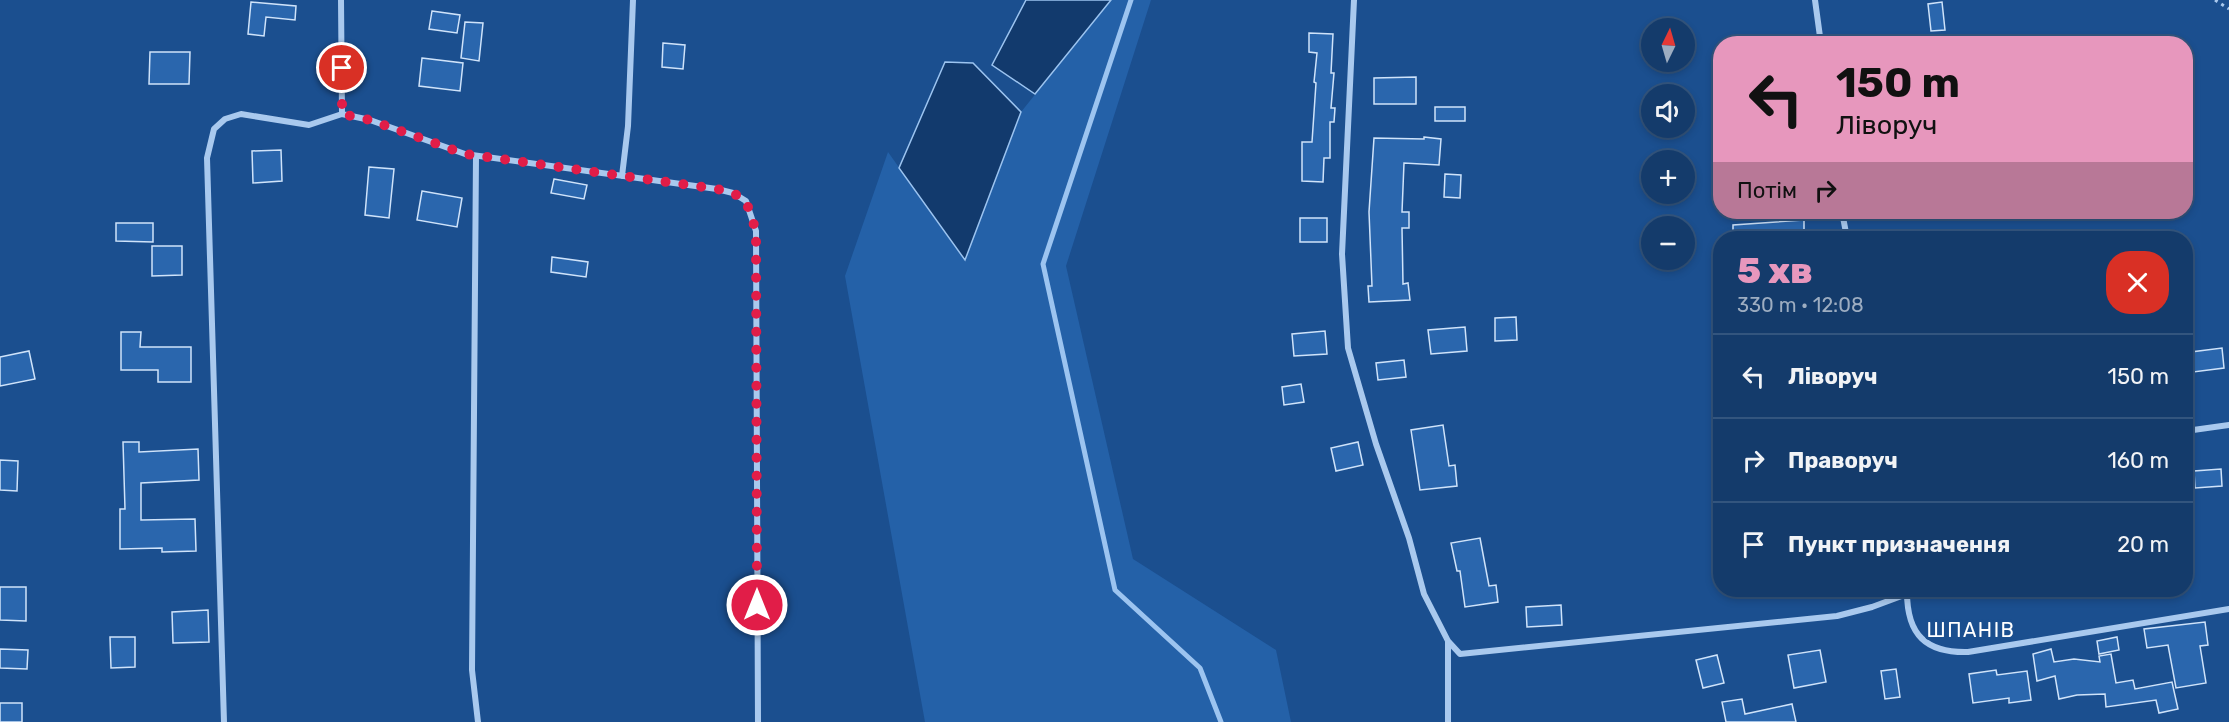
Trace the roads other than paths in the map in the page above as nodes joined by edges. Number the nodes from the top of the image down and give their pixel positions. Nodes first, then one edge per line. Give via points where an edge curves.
1 (341, 0) edge
2 (633, 0) edge
3 (1354, 0) edge
4 (1815, 0) edge
5 (1820, 36) edge
6 (342, 114) junction
7 (476, 156) junction
8 (622, 176) junction
9 (2229, 425) edge
10 (2193, 430) edge
11 (1895, 597) edge
12 (1907, 597) edge
13 (2229, 609) edge
14 (1448, 641) junction
15 (224, 722) edge
16 (478, 722) edge
17 (758, 722) edge
18 (1448, 722) edge

1 - 6 street
2 - 8 street
3 - 14 street via 1342,255 1348,348 1424,594
4 - 5 street
6 - 7 street
6 - 15 street via 309,125 241,114 225,119 214,129 209,150
7 - 8 street
7 - 16 street via 472,670
8 - 17 street via 733,193 746,201 753,215
9 - 10 street
11 - 14 street via 1837,616 1460,654
12 - 13 street via 1919,638 1948,652 1968,652
14 - 18 street

